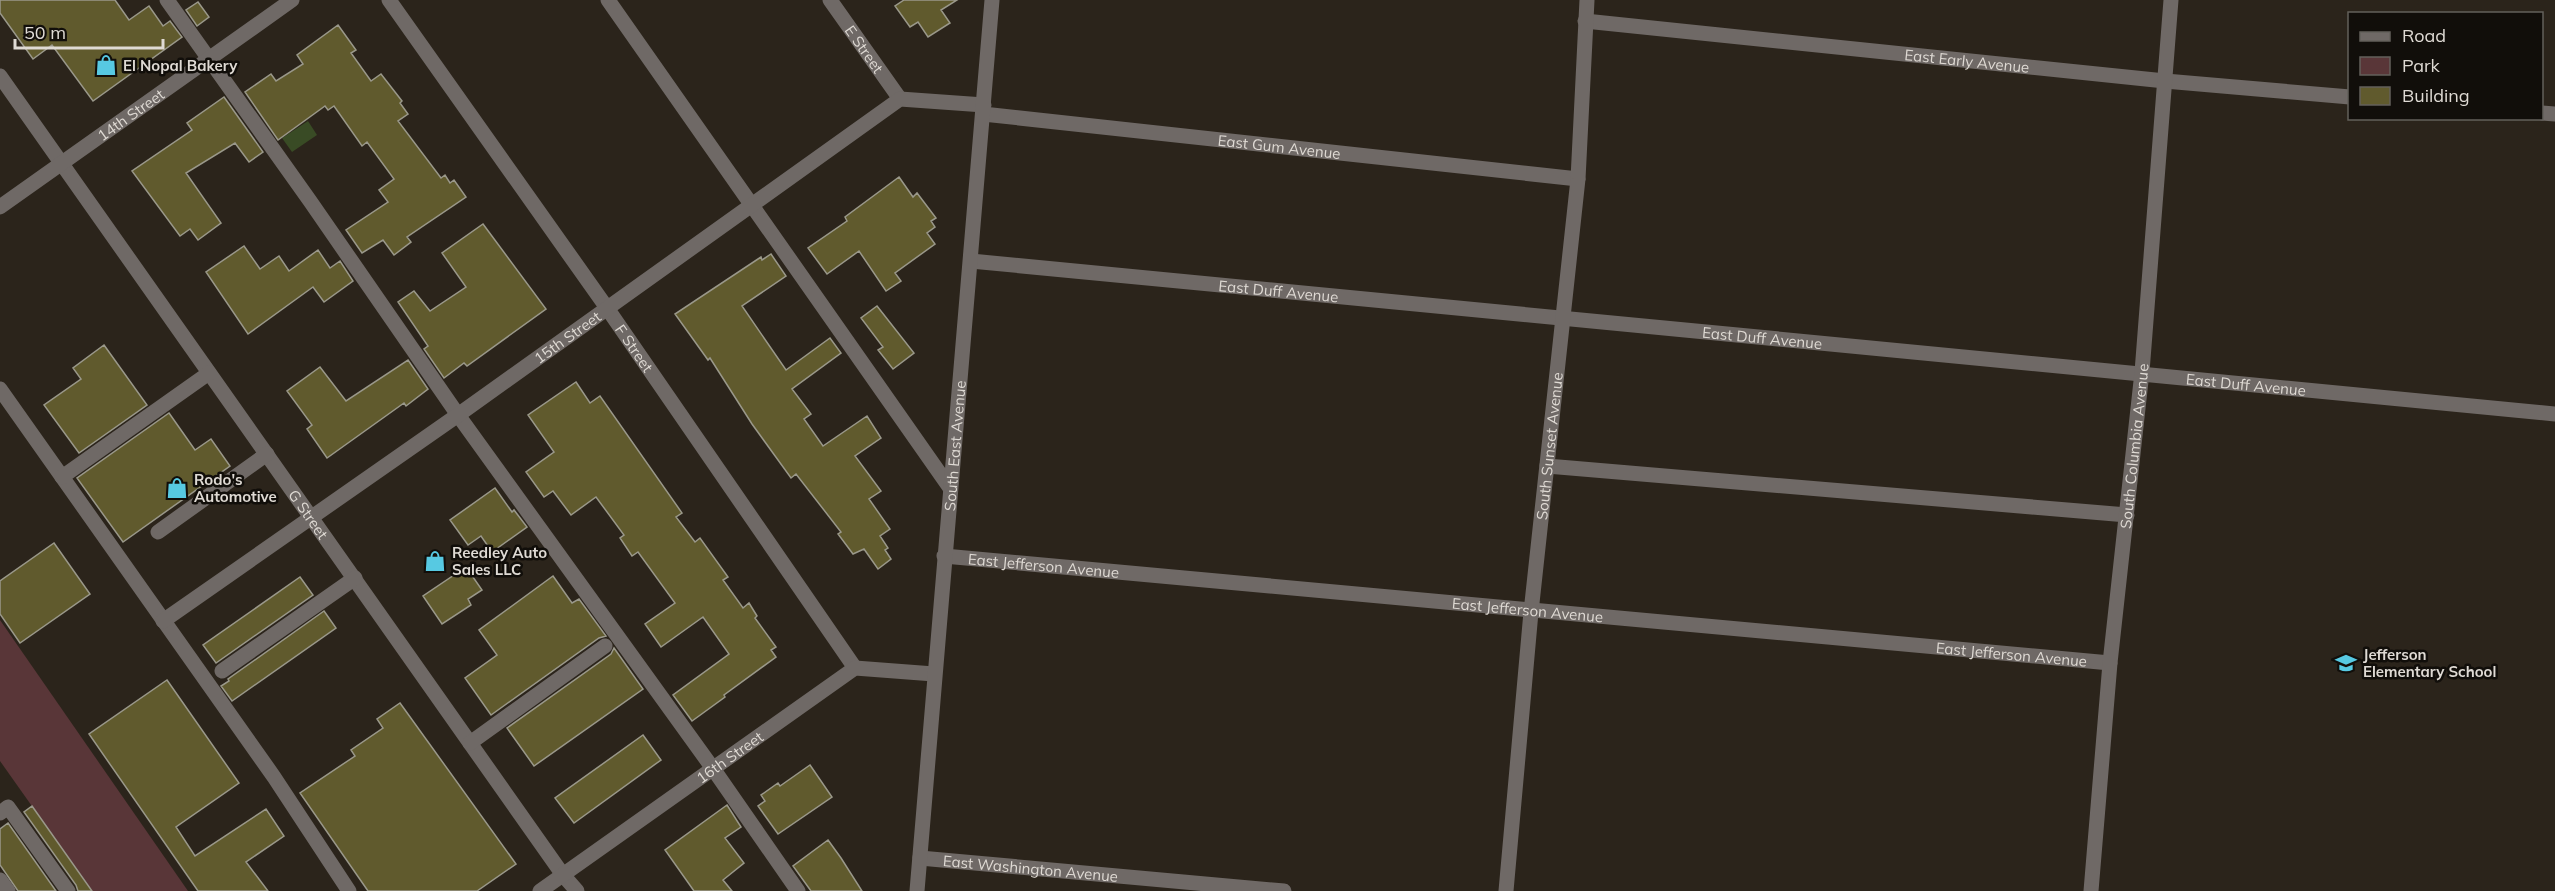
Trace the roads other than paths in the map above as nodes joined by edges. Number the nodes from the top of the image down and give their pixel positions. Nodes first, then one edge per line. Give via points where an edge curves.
1 (166, 0) edge
2 (292, 0) edge
3 (389, 0) edge
4 (608, 0) edge
5 (830, 0) edge
6 (992, 0) edge
7 (1587, 0) edge
8 (2171, 0) edge
9 (1585, 21) junction
10 (208, 60) junction
11 (0, 76) edge
12 (2165, 81) junction
13 (2348, 97) edge
14 (900, 99) junction
15 (983, 110) junction
16 (62, 163) junction
17 (1578, 178) junction
18 (753, 206) junction
19 (0, 207) edge
20 (971, 261) junction
21 (607, 308) junction
22 (1562, 318) junction
23 (2142, 372) junction
24 (209, 373) junction
25 (0, 389) edge
26 (2555, 414) edge
27 (458, 415) junction
28 (267, 454) junction
29 (1547, 466) junction
30 (62, 477) junction
31 (950, 488) junction
32 (2127, 515) junction
33 (312, 518) junction
34 (158, 532) dead end
35 (944, 556) junction
36 (355, 578) junction
37 (1531, 612) junction
38 (163, 621) junction
39 (605, 646) dead end
40 (2110, 663) junction
41 (855, 668) junction
42 (222, 671) dead end
43 (934, 674) junction
44 (470, 743) junction
45 (714, 770) junction
46 (0, 813) edge
47 (920, 858) junction
48 (563, 875) junction
49 (0, 880) edge
50 (8, 891) edge
51 (68, 891) edge
52 (349, 891) edge
53 (540, 891) edge
54 (578, 891) edge
55 (798, 891) edge
56 (917, 891) edge
57 (1284, 891) edge
58 (1506, 891) edge
59 (2091, 891) edge

1 - 10 street
2 - 10 street, 14th Street
3 - 21 street, F Street
4 - 18 street
5 - 14 street, E Street
6 - 15 street, South East Avenue
7 - 9 street, South Sunset Avenue
8 - 12 street, South Columbia Avenue
9 - 12 street, East Early Avenue
9 - 17 street, South Sunset Avenue
10 - 16 street, 14th Street
10 - 27 street
11 - 16 street, G Street
12 - 13 street, East Early Avenue
12 - 23 street, South Columbia Avenue
14 - 15 street
14 - 18 street, 15th Street
15 - 17 street, East Gum Avenue
15 - 20 street, South East Avenue
16 - 19 street, 14th Street
16 - 24 street, G Street
17 - 22 street, South Sunset Avenue
18 - 21 street, 15th Street
18 - 31 street
20 - 22 street, East Duff Avenue
20 - 31 street, South East Avenue
21 - 27 street, 15th Street
21 - 41 street, F Street
22 - 23 street, East Duff Avenue
22 - 29 street, South Sunset Avenue
23 - 26 street, East Duff Avenue
23 - 32 street, South Columbia Avenue
24 - 28 street, G Street
24 - 30 street
25 - 30 street
27 - 33 street, 15th Street
27 - 45 street
28 - 33 street, G Street
28 - 34 street
29 - 32 street
29 - 37 street, South Sunset Avenue
30 - 38 street
31 - 35 street, South East Avenue
32 - 40 street, South Columbia Avenue
33 - 36 street, G Street
33 - 38 street, 15th Street
35 - 37 street, East Jefferson Avenue
35 - 43 street, South East Avenue
36 - 42 street
36 - 44 street, G Street
37 - 40 street, East Jefferson Avenue
37 - 58 street, South Sunset Avenue
38 - 52 street
39 - 44 street
40 - 59 street, South Columbia Avenue
41 - 43 street
41 - 45 street, 16th Street
43 - 47 street, South East Avenue
44 - 48 street, G Street
45 - 48 street, 16th Street
45 - 55 street
46 - 51 street via 8,807
47 - 56 street, South East Avenue
47 - 57 street, East Washington Avenue
48 - 53 street, 16th Street
48 - 54 street, G Street
49 - 50 street

